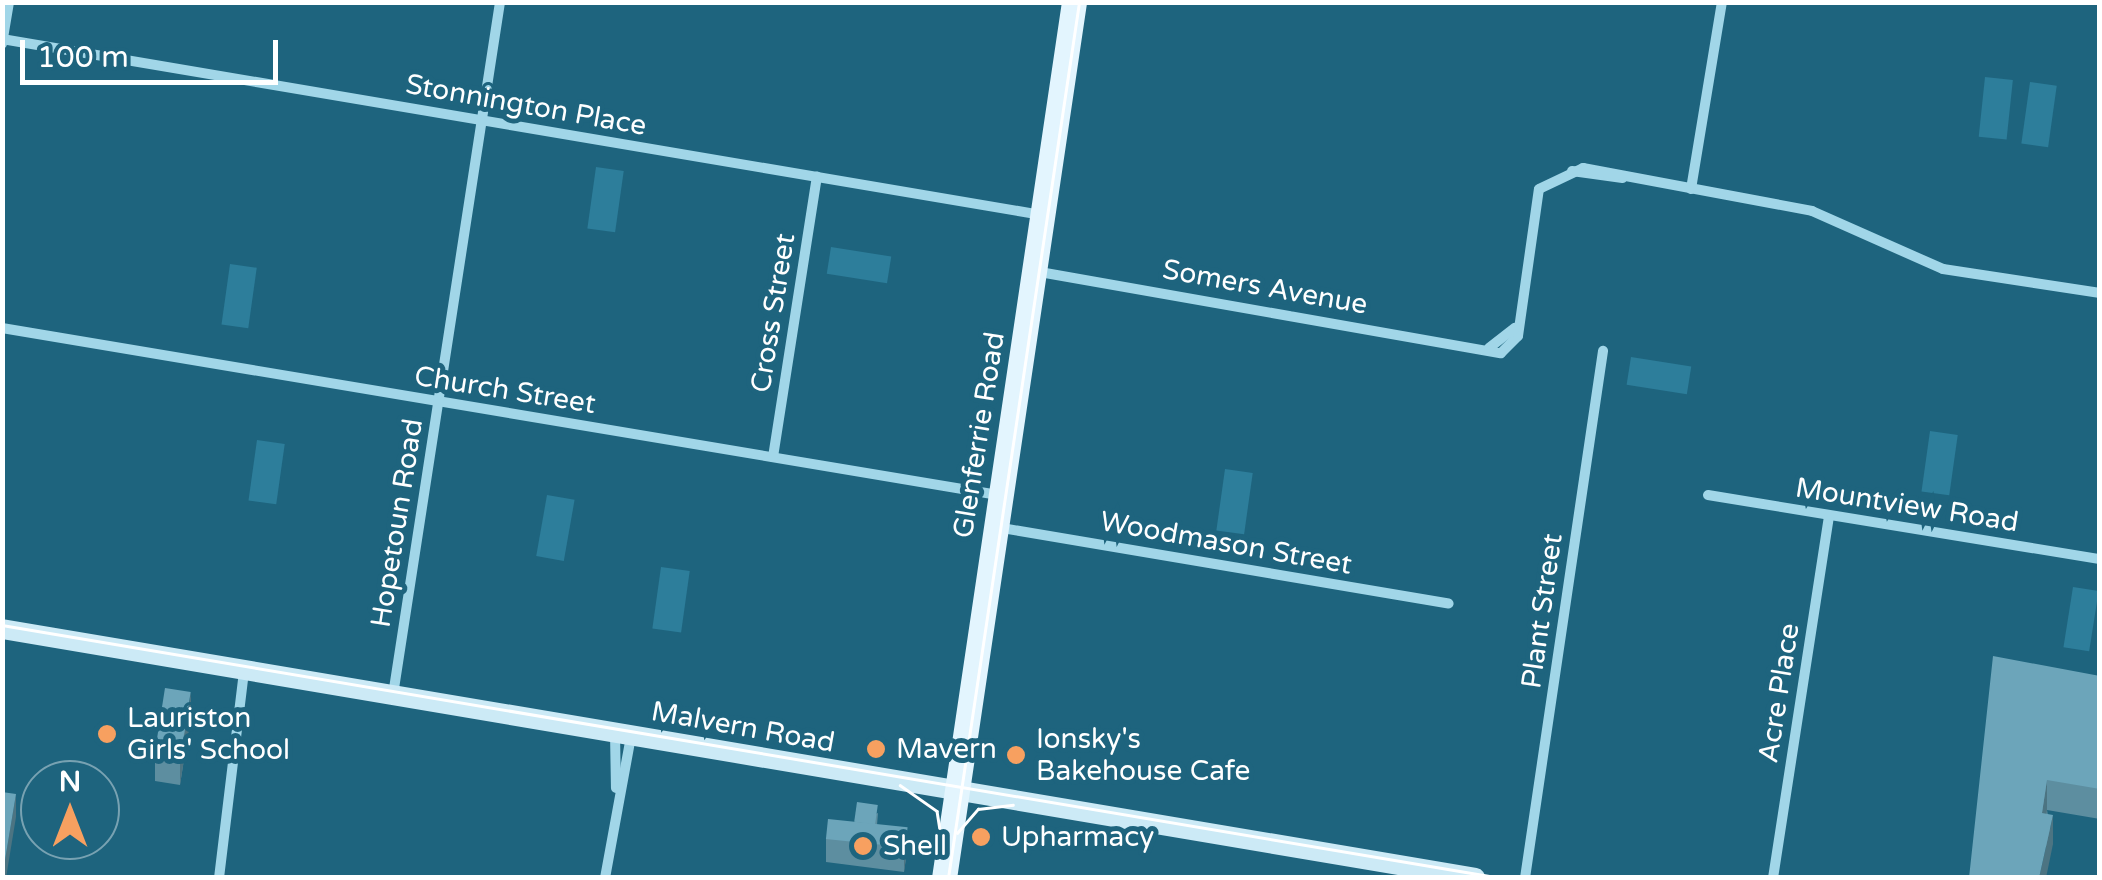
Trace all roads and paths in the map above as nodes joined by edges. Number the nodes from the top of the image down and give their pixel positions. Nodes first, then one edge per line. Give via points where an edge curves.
1 (9, 2) edge
2 (500, 2) edge
3 (1074, 2) edge
4 (1722, 2) edge
5 (3, 41) edge
6 (482, 120) junction
7 (817, 176) junction
8 (1692, 189) junction
9 (1042, 215) junction
10 (1034, 270) junction
11 (2100, 294) edge
12 (2, 328) edge
13 (1603, 352) dead end
14 (438, 401) junction
15 (773, 457) junction
16 (1708, 494) dead end
17 (1000, 496) junction
18 (1829, 516) junction
19 (995, 526) junction
20 (2100, 558) edge
21 (1449, 604) dead end
22 (2, 629) edge
23 (244, 670) junction
24 (393, 695) junction
25 (623, 734) junction
26 (956, 790) junction
27 (1465, 877) edge
28 (218, 878) edge
29 (606, 878) edge
30 (944, 878) edge
31 (1525, 878) edge
32 (1774, 878) edge

1 - 5 street
2 - 6 street, Hopetoun Road
3 - 9 main road, Glenferrie Road
4 - 8 street
5 - 6 street, Stonnington Place
6 - 7 street, Stonnington Place
6 - 14 street, Hopetoun Road
7 - 9 street, Stonnington Place
7 - 15 street, Cross Street
8 - 10 street, Somers Avenue via 1571,171 1552,175 1536,196 1511,348
8 - 11 street, Somers Avenue via 1836,218 1928,265
9 - 10 main road, Glenferrie Road
10 - 17 main road, Glenferrie Road
12 - 14 street, Church Street
13 - 31 street, Plant Street
14 - 15 street, Church Street
14 - 24 street, Hopetoun Road
15 - 17 street, Church Street
16 - 18 street, Mountview Road
17 - 19 main road, Glenferrie Road
18 - 20 street, Mountview Road
18 - 32 street, Acre Place
19 - 21 street, Woodmason Street
19 - 26 main road, Glenferrie Road
22 - 23 main road, Malvern Road
23 - 24 main road, Malvern Road
23 - 28 street
24 - 25 main road, Malvern Road
25 - 26 main road, Malvern Road
25 - 29 street
26 - 27 main road, Malvern Road
26 - 30 main road, Glenferrie Road

